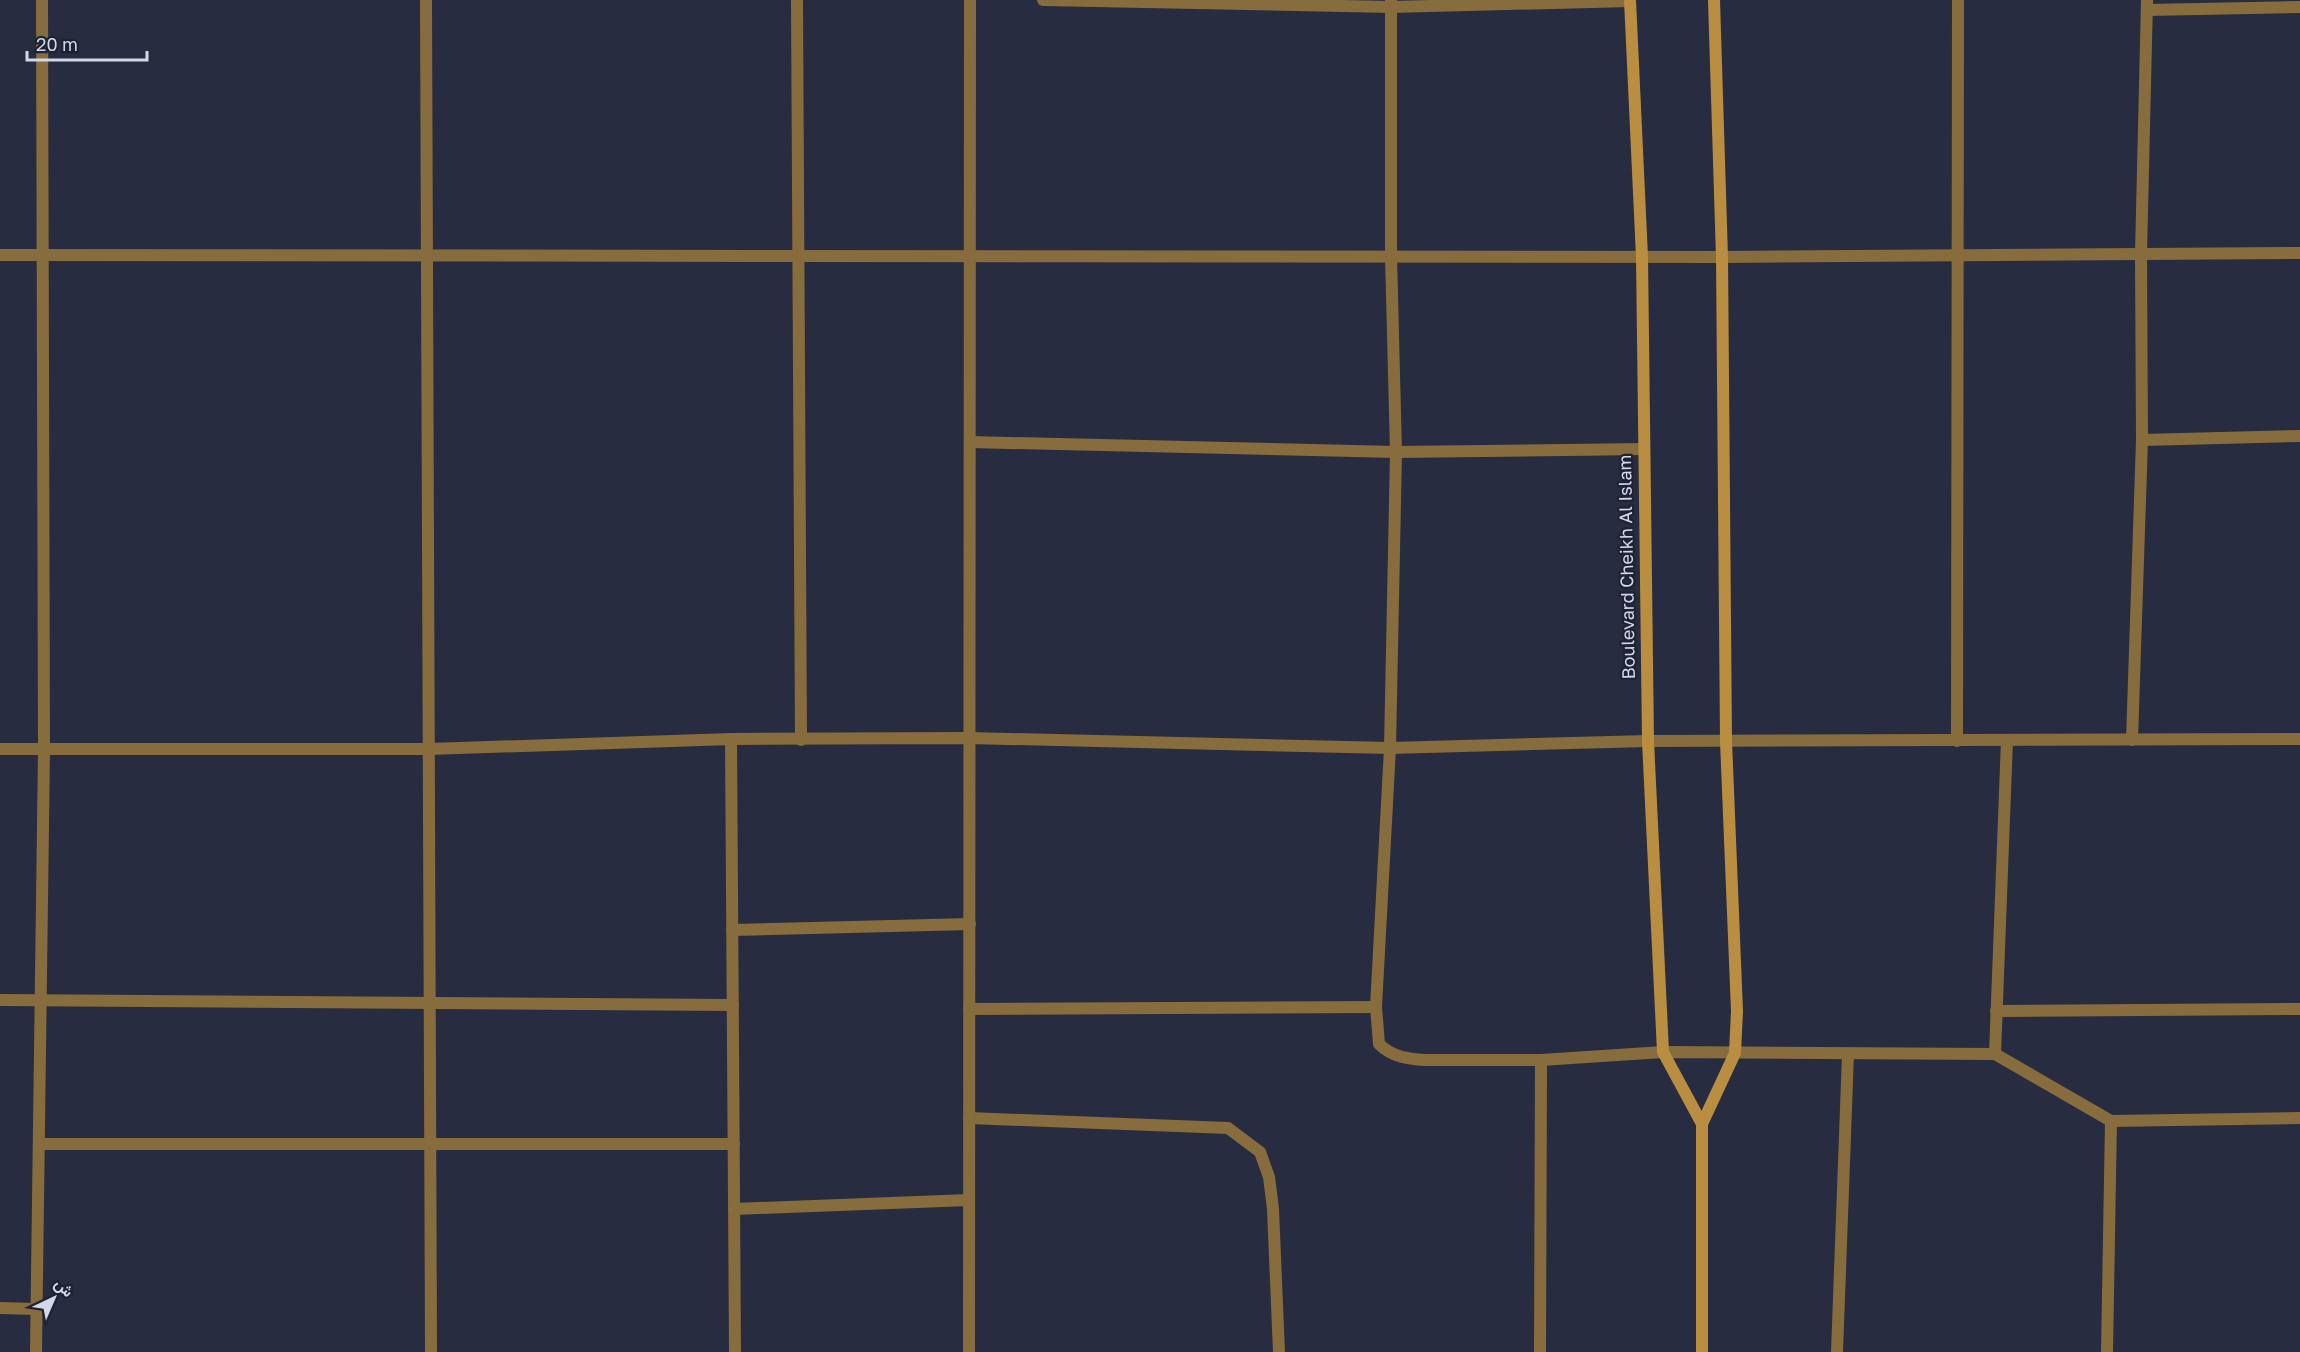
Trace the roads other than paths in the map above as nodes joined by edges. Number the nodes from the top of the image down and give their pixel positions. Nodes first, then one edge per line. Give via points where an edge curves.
1 (42, 0) edge
2 (426, 0) edge
3 (796, 0) edge
4 (970, 0) edge
5 (1043, 0) edge
6 (1714, 0) edge
7 (1958, 0) edge
8 (1630, 1) edge
9 (1391, 3) edge
10 (2147, 5) edge
11 (2300, 7) edge
12 (2300, 253) edge
13 (2141, 254) junction
14 (0, 255) edge
15 (42, 255) junction
16 (427, 255) junction
17 (1957, 255) junction
18 (799, 256) junction
19 (970, 256) junction
20 (1391, 256) junction
21 (1642, 256) junction
22 (1722, 256) junction
23 (2300, 436) edge
24 (2142, 440) junction
25 (970, 442) junction
26 (1644, 449) junction
27 (1396, 452) junction
28 (969, 738) junction
29 (731, 739) junction
30 (2300, 739) edge
31 (801, 740) junction
32 (2007, 740) junction
33 (2132, 740) junction
34 (1648, 741) junction
35 (1726, 741) junction
36 (1958, 741) junction
37 (1390, 748) junction
38 (0, 749) edge
39 (429, 749) junction
40 (44, 750) junction
41 (969, 924) junction
42 (732, 930) junction
43 (0, 1000) edge
44 (41, 1001) junction
45 (430, 1003) junction
46 (733, 1005) junction
47 (1376, 1007) junction
48 (969, 1009) junction
49 (2300, 1009) edge
50 (1996, 1011) junction
51 (1663, 1052) junction
52 (1735, 1053) junction
53 (1848, 1054) junction
54 (1995, 1054) junction
55 (1541, 1060) junction
56 (969, 1118) junction
57 (2300, 1118) edge
58 (2111, 1121) junction
59 (1702, 1124) junction
60 (39, 1144) junction
61 (430, 1144) junction
62 (734, 1144) junction
63 (969, 1200) junction
64 (734, 1209) junction
65 (0, 1308) edge
66 (37, 1309) junction
67 (36, 1352) edge
68 (431, 1352) edge
69 (735, 1352) edge
70 (969, 1352) edge
71 (1279, 1352) edge
72 (1540, 1352) edge
73 (1702, 1352) edge
74 (1837, 1352) edge
75 (2107, 1352) edge

1 - 15 street
2 - 16 street
3 - 18 street
4 - 19 street
5 - 9 street
6 - 22 street, Boulevard Cheikh Al Islam
7 - 17 street
8 - 9 street
8 - 21 street, Boulevard Cheikh Al Islam
9 - 20 street
10 - 11 street
10 - 13 street
12 - 13 street
13 - 17 street
13 - 24 street
14 - 15 street
15 - 16 street
15 - 40 street
16 - 18 street
16 - 39 street
17 - 22 street
17 - 36 street
18 - 19 street
18 - 31 street
19 - 20 street
19 - 25 street
20 - 21 street
20 - 27 street
21 - 22 street
21 - 26 street, Boulevard Cheikh Al Islam
22 - 35 street, Boulevard Cheikh Al Islam
23 - 24 street
24 - 33 street
25 - 27 street
25 - 28 street
26 - 27 street
26 - 34 street, Boulevard Cheikh Al Islam
27 - 37 street
28 - 31 street
28 - 37 street
28 - 41 street
29 - 31 street
29 - 39 street
29 - 42 street
30 - 33 street
32 - 33 street
32 - 36 street
32 - 50 street
34 - 35 street
34 - 37 street
34 - 51 street, Boulevard Cheikh Al Islam
35 - 36 street
35 - 52 street, Boulevard Cheikh Al Islam via 1737,1011
37 - 47 street
38 - 40 street
39 - 40 street
39 - 45 street
40 - 44 street
41 - 42 street
41 - 48 street
42 - 46 street
43 - 44 street
44 - 45 street
44 - 60 street
45 - 46 street
45 - 61 street
46 - 62 street
47 - 48 street
47 - 55 street via 1379,1044 1407,1059
48 - 56 street
49 - 50 street
50 - 54 street
51 - 52 street
51 - 55 street
51 - 59 street, Boulevard Cheikh Al Islam
52 - 53 street
52 - 59 street, Boulevard Cheikh Al Islam
53 - 54 street
53 - 74 street
54 - 58 street
55 - 72 street
56 - 63 street
56 - 71 street via 1228,1128 1246,1140 1260,1152 1269,1177
57 - 58 street
58 - 75 street
59 - 73 street, Boulevard Cheikh Al Islam
60 - 61 street
60 - 66 street
61 - 62 street
61 - 68 street
62 - 64 street
63 - 64 street
63 - 70 street
64 - 69 street
65 - 66 street
66 - 67 street

